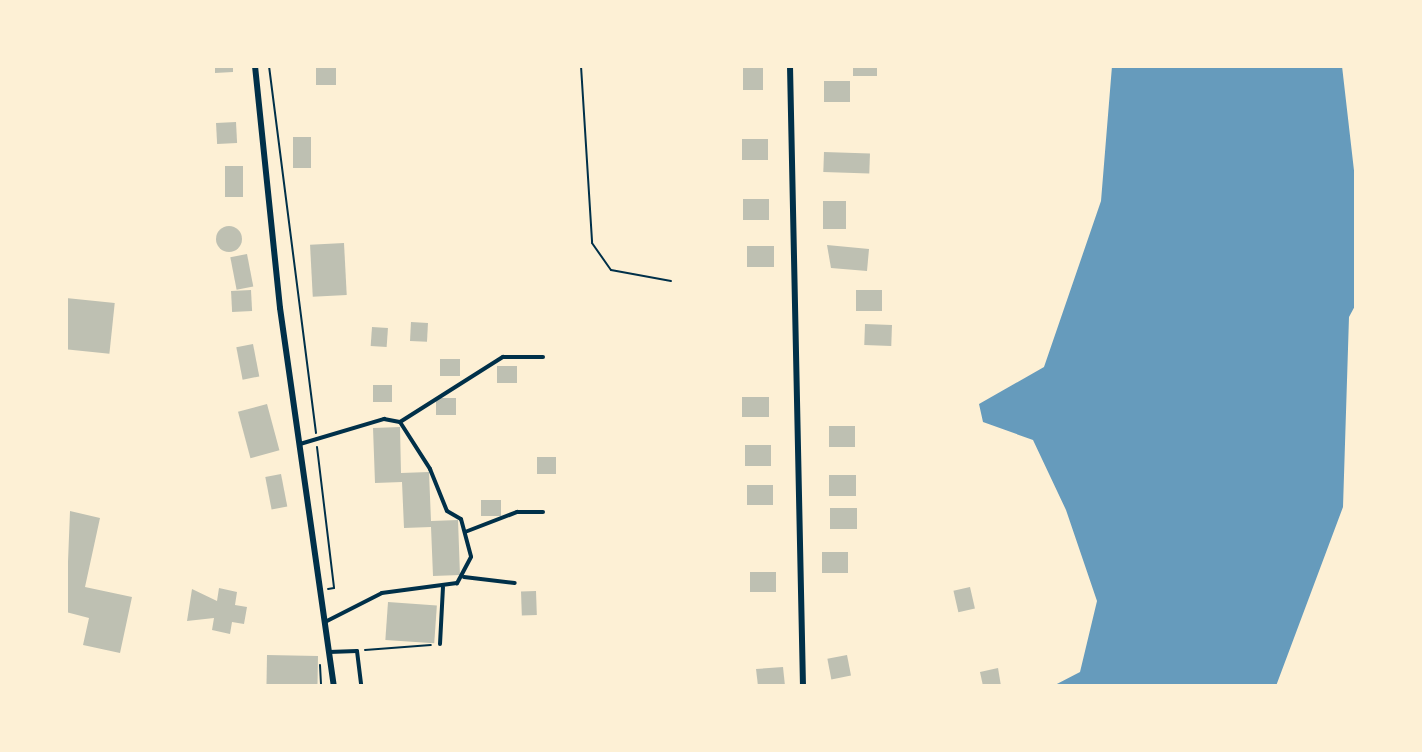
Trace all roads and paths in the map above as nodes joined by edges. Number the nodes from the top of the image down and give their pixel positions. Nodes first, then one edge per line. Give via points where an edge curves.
1 (255, 66) edge
2 (269, 66) edge
3 (581, 66) edge
4 (790, 66) edge
5 (671, 281) dead end
6 (543, 357) dead end
7 (400, 422) junction
8 (316, 439) junction
9 (300, 444) junction
10 (543, 512) dead end
11 (465, 532) junction
12 (464, 577) junction
13 (515, 583) dead end
14 (443, 586) junction
15 (320, 590) junction
16 (325, 622) junction
17 (440, 644) joint
18 (357, 651) junction
19 (329, 652) junction
20 (320, 654) dead end
21 (321, 686) edge
22 (334, 686) edge
23 (361, 686) edge
24 (803, 686) edge

1 - 9 street
2 - 8 path
3 - 5 path via 592,243 611,270
4 - 24 street
6 - 7 lane via 503,357
7 - 8 lane via 384,419
7 - 11 lane via 430,469 441,502 461,519
8 - 9 lane
8 - 15 path via 334,588
9 - 15 street
10 - 11 lane via 517,512
11 - 12 lane via 471,557
12 - 13 lane
12 - 14 lane
14 - 16 lane via 382,593
14 - 17 lane
15 - 16 street
16 - 19 street
17 - 18 path
18 - 19 lane
18 - 23 lane
19 - 22 street
20 - 21 path

